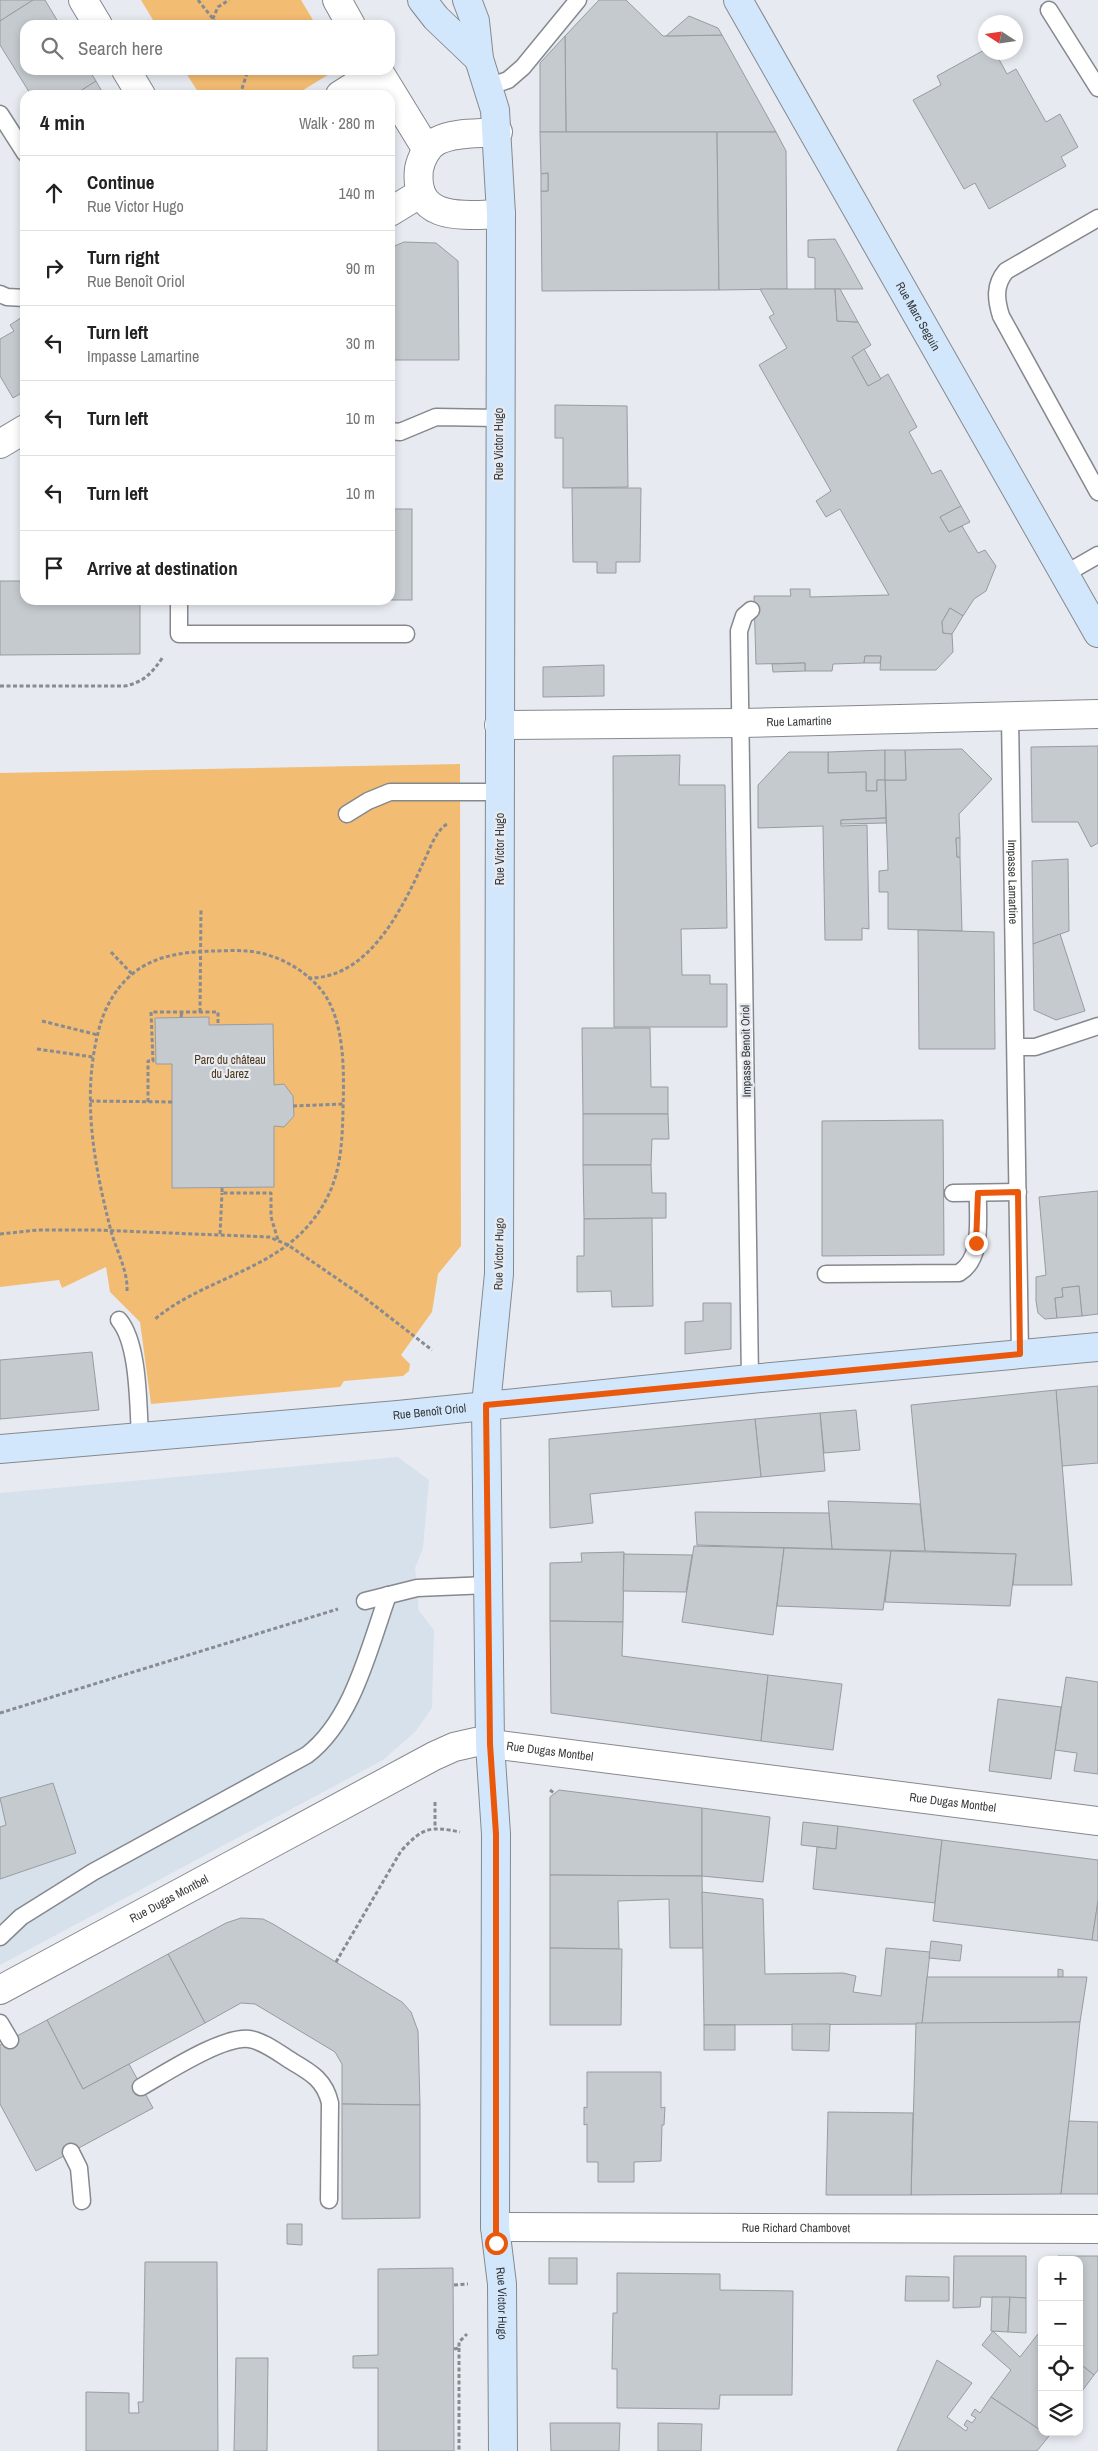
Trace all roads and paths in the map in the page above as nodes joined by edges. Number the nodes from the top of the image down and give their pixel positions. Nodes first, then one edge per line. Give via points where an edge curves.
1 (83, 0) edge
2 (198, 0) edge
3 (229, 0) edge
4 (336, 0) edge
5 (422, 0) edge
6 (467, 0) edge
7 (578, 0) edge
8 (738, 0) edge
9 (1049, 10) dead end
10 (213, 16) junction
11 (95, 20) edge
12 (212, 20) edge
13 (215, 20) edge
14 (348, 20) edge
15 (479, 59) junction
16 (129, 75) edge
17 (246, 75) edge
18 (370, 75) edge
19 (381, 75) edge
20 (488, 87) junction
21 (1098, 88) edge
22 (138, 90) edge
23 (242, 90) edge
24 (348, 90) edge
25 (390, 90) edge
26 (395, 98) edge
27 (0, 114) edge
28 (498, 132) junction
29 (20, 145) edge
30 (426, 150) junction
31 (421, 193) junction
32 (395, 209) edge
33 (501, 214) junction
34 (1098, 218) edge
35 (0, 294) edge
36 (20, 297) edge
37 (499, 418) junction
38 (20, 432) edge
39 (395, 432) edge
40 (0, 444) edge
41 (1098, 492) edge
42 (1098, 555) edge
43 (1065, 574) junction
44 (179, 605) edge
45 (751, 610) dead end
46 (1098, 633) edge
47 (179, 634) junction
48 (406, 634) dead end
49 (0, 686) edge
50 (1098, 714) edge
51 (1010, 717) junction
52 (742, 723) junction
53 (499, 725) junction
54 (499, 792) junction
55 (347, 814) dead end
56 (456, 820) dead end
57 (201, 908) dead end
58 (111, 952) dead end
59 (201, 952) junction
60 (132, 974) junction
61 (307, 978) junction
62 (182, 1012) junction
63 (200, 1012) junction
64 (181, 1017) dead end
65 (42, 1021) dead end
66 (218, 1025) dead end
67 (1098, 1026) edge
68 (98, 1034) junction
69 (1016, 1047) junction
70 (37, 1049) dead end
71 (94, 1057) junction
72 (90, 1102) junction
73 (148, 1102) junction
74 (172, 1102) dead end
75 (343, 1104) junction
76 (293, 1106) dead end
77 (222, 1188) dead end
78 (1018, 1192) junction
79 (222, 1193) junction
80 (953, 1193) dead end
81 (978, 1193) junction
82 (110, 1231) junction
83 (0, 1234) edge
84 (220, 1234) junction
85 (278, 1241) junction
86 (288, 1246) junction
87 (826, 1274) dead end
88 (119, 1320) joint
89 (130, 1343) junction
90 (1098, 1347) edge
91 (432, 1350) dead end
92 (1020, 1354) junction
93 (750, 1379) junction
94 (486, 1405) junction
95 (140, 1436) junction
96 (0, 1449) edge
97 (488, 1585) junction
98 (388, 1595) junction
99 (365, 1601) joint
100 (0, 1713) edge
101 (490, 1744) junction
102 (550, 1790) dead end
103 (554, 1793) dead end
104 (435, 1802) dead end
105 (1098, 1821) edge
106 (435, 1827) junction
107 (465, 1833) dead end
108 (0, 1938) edge
109 (336, 1962) dead end
110 (0, 1990) edge
111 (0, 2023) edge
112 (10, 2040) dead end
113 (140, 2087) dead end
114 (72, 2152) dead end
115 (329, 2200) dead end
116 (82, 2201) dead end
117 (495, 2227) junction
118 (1098, 2229) edge
119 (465, 2337) dead end
120 (458, 2421) junction
121 (465, 2421) dead end
122 (459, 2451) edge
123 (503, 2451) edge

1 - 11 street
2 - 10 path
3 - 10 path via 218,7
4 - 14 street
5 - 15 main road, Rue Victor Hugo
6 - 15 main road, Rue Victor Hugo via 475,21
7 - 20 lane via 523,67 508,80
8 - 43 main road, Rue Marc Seguin
9 - 21 lane
10 - 12 path
10 - 13 path
15 - 20 main road, Rue Victor Hugo
16 - 22 street
17 - 23 path
18 - 24 street
19 - 25 street
20 - 28 main road, Rue Victor Hugo
26 - 30 street
27 - 29 lane
28 - 30 street via 450,136 436,141
28 - 33 main road, Rue Victor Hugo
30 - 31 street via 418,179
31 - 32 street
31 - 33 street via 436,211 454,215
33 - 37 main road, Rue Victor Hugo
34 - 41 lane via 1006,271 997,290 1001,316
35 - 36 lane
37 - 39 lane via 436,417
37 - 53 main road, Rue Victor Hugo
38 - 40 street
42 - 43 lane
43 - 46 main road, Rue Marc Seguin
44 - 47 lane
45 - 52 lane, Impasse Benoit Oriol via 744,616 739,631
47 - 48 lane
47 - 49 path via 152,672 139,683 125,686
50 - 51 street, Rue Lamartine
51 - 52 street, Rue Lamartine
51 - 69 lane, Impasse Lamartine
52 - 53 street, Rue Lamartine
52 - 93 lane, Impasse Benoit Oriol
53 - 54 main road, Rue Victor Hugo
54 - 55 lane via 390,792
54 - 94 main road, Rue Victor Hugo via 499,1274
56 - 61 path via 446,824 437,834 404,900 379,940 358,961 337,973
57 - 59 path
58 - 60 path
59 - 60 path via 170,955
59 - 61 path via 247,950 261,953 290,965
59 - 63 path
60 - 68 path via 112,998
61 - 75 path via 323,992 334,1016 342,1061
62 - 63 path
62 - 64 path
62 - 73 path via 151,1012 153,1061 148,1061
63 - 66 path via 218,1012
65 - 68 path
67 - 69 lane via 1035,1047
68 - 71 path
69 - 78 lane, Impasse Lamartine
70 - 71 path
71 - 72 path
72 - 73 path
72 - 82 path via 95,1156
73 - 74 path
75 - 76 path
75 - 86 path via 343,1139 338,1173 323,1206
77 - 79 path
78 - 81 lane
78 - 92 lane, Impasse Lamartine
79 - 84 path
79 - 85 path via 271,1193 271,1217
80 - 81 lane
81 - 87 lane via 974,1258 960,1273
82 - 83 path via 38,1230
82 - 84 path
82 - 88 path via 128,1287
84 - 85 path via 259,1235
85 - 86 path
86 - 89 path via 186,1298 158,1317
86 - 91 path via 376,1306
88 - 89 lane
89 - 95 lane
90 - 92 main road, Rue Benoît Oriol
92 - 93 main road, Rue Benoît Oriol
93 - 94 main road, Rue Benoît Oriol
94 - 95 main road, Rue Benoît Oriol
94 - 97 main road, Rue Victor Hugo
95 - 96 main road, Rue Benoît Oriol
97 - 98 lane via 417,1588
97 - 101 main road, Rue Victor Hugo
98 - 99 lane
98 - 108 lane via 363,1666 338,1723 323,1743 307,1755 93,1872 21,1917
99 - 100 path
101 - 105 street, Rue Dugas Montbel
101 - 110 street, Rue Dugas Montbel via 476,1742 434,1756
101 - 117 main road, Rue Victor Hugo via 496,1834
102 - 103 path
104 - 106 path
106 - 107 path
106 - 109 path via 422,1831 401,1851
111 - 112 lane
113 - 115 lane via 237,2038 263,2044 295,2063 311,2073 327,2090 330,2103
114 - 116 lane via 78,2168
117 - 118 street, Rue Richard Chambovet
117 - 123 main road, Rue Victor Hugo via 502,2284
119 - 120 path via 457,2348
120 - 121 path
120 - 122 path

